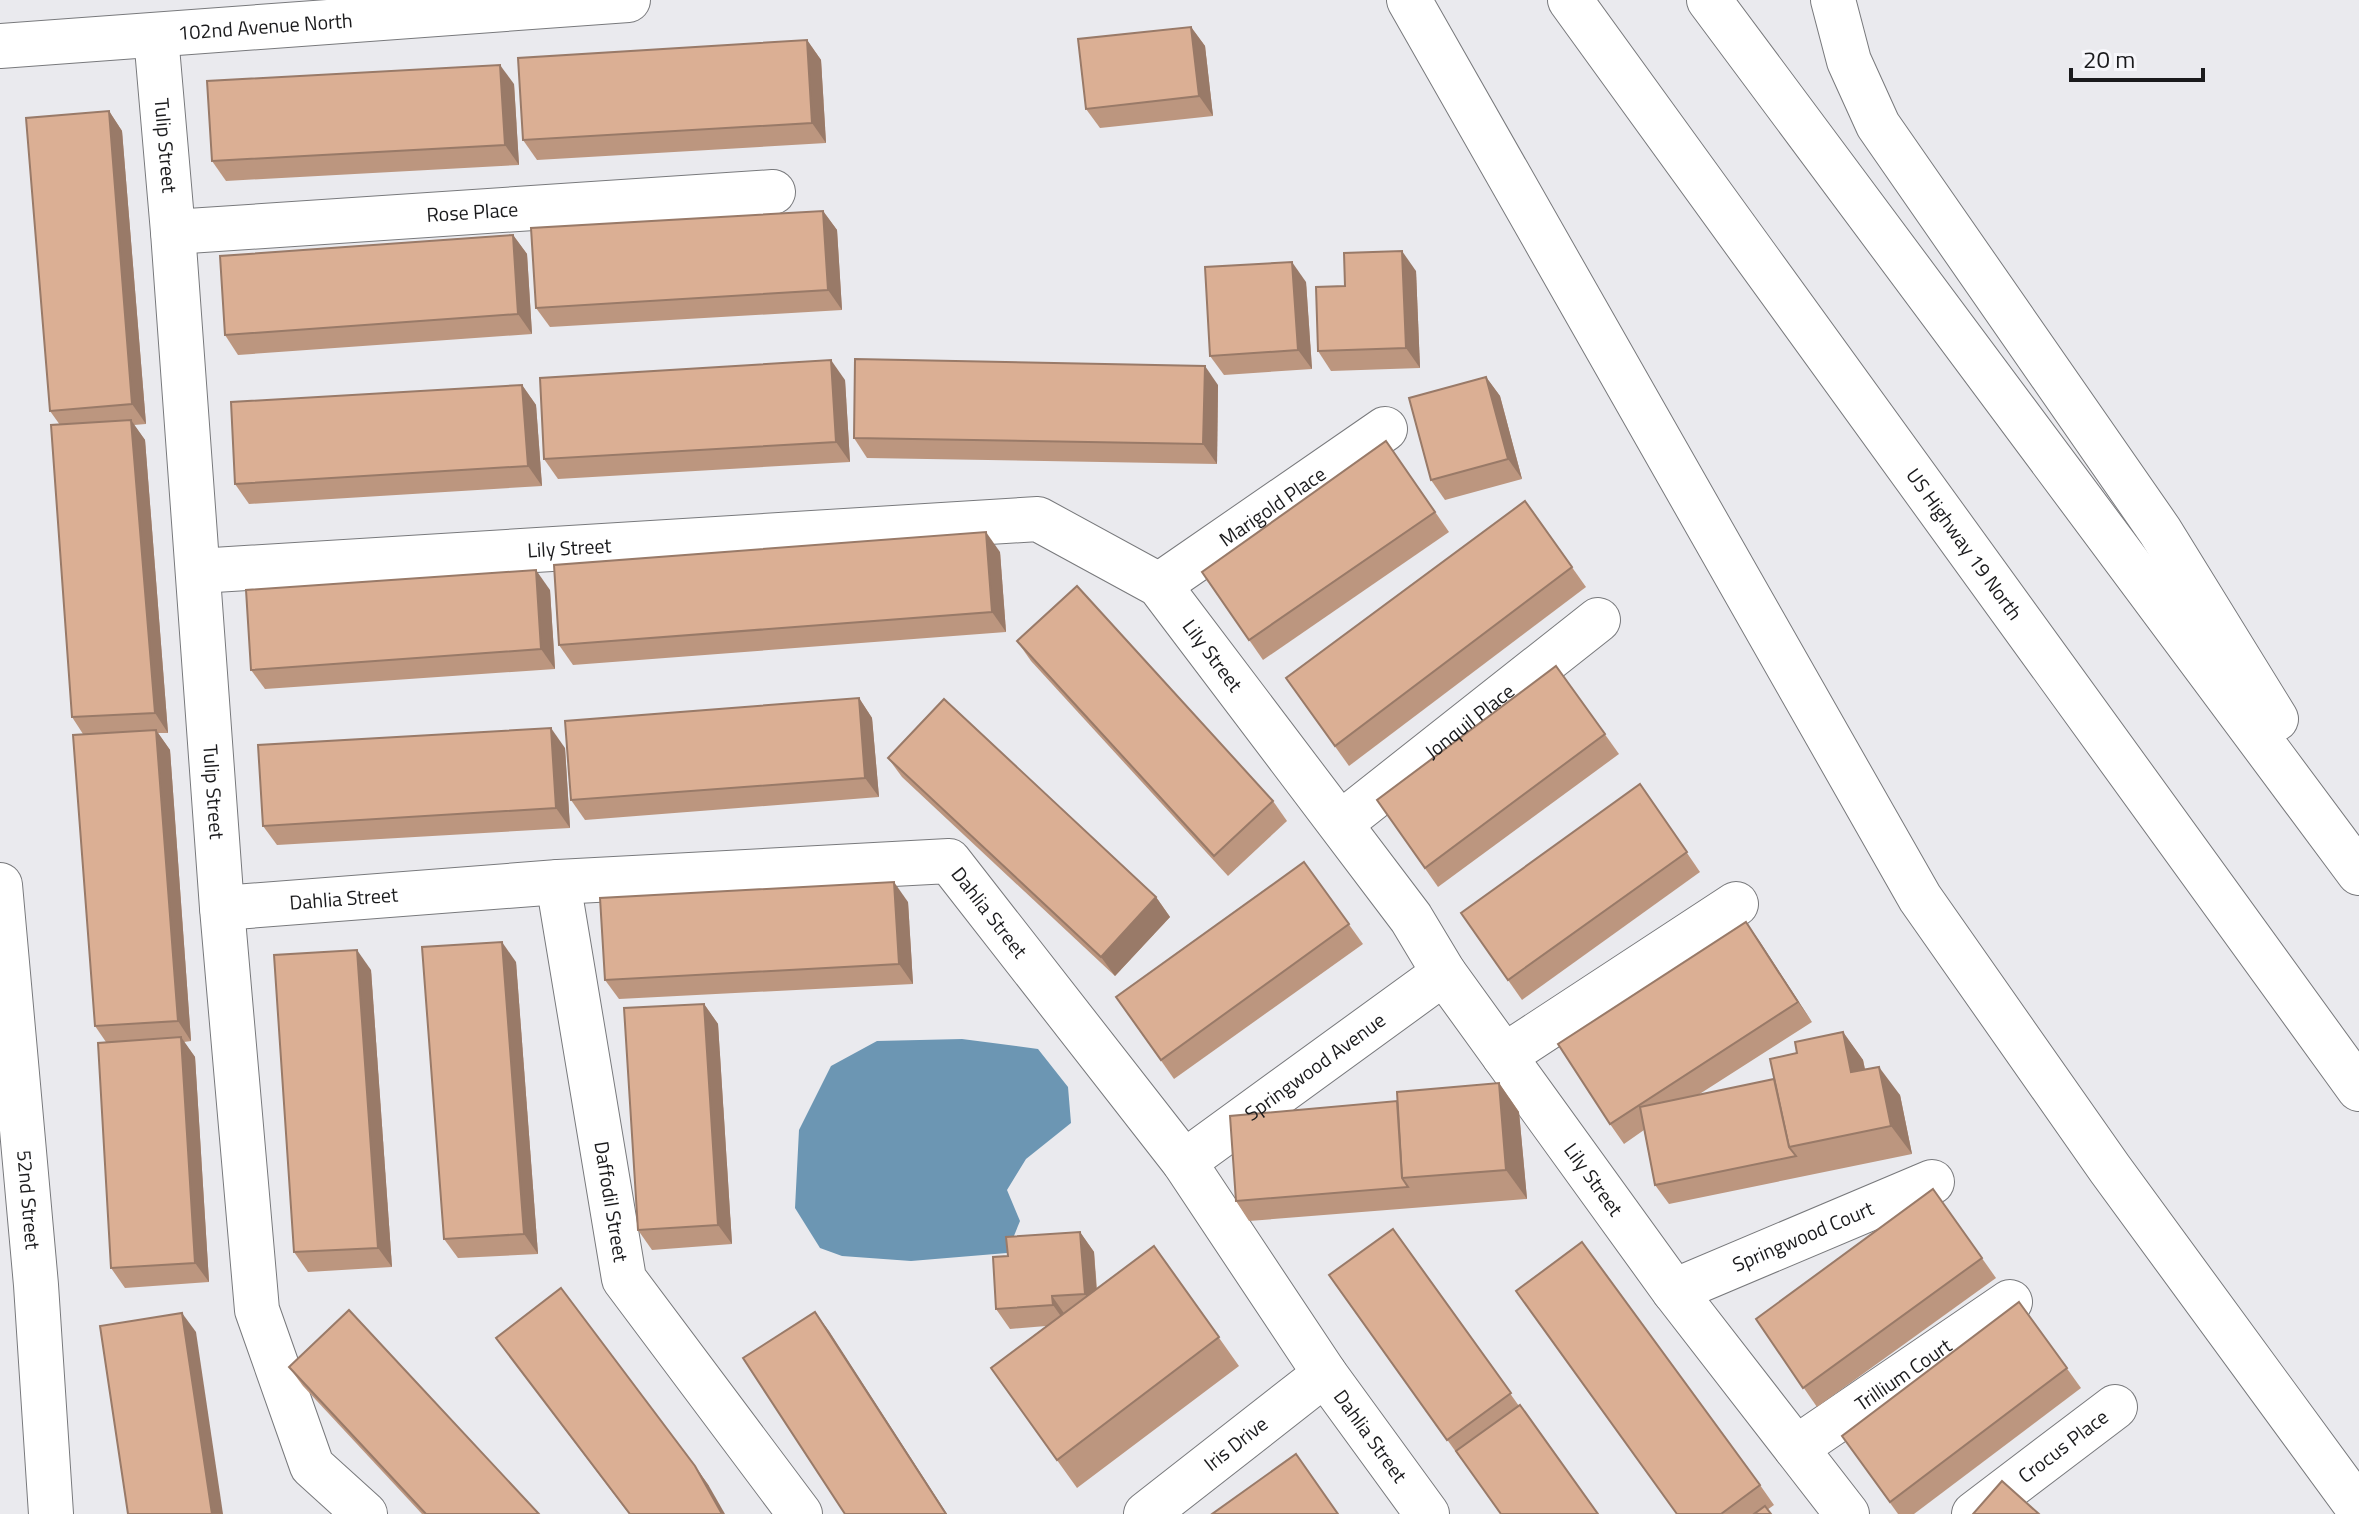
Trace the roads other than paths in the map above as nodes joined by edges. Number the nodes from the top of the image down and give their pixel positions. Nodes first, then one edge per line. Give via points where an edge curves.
1 (628, 0) edge
2 (1409, 0) edge
3 (1570, 0) edge
4 (1709, 0) edge
5 (1833, 0) edge
6 (156, 36) junction
7 (0, 46) edge
8 (773, 192) dead end
9 (173, 232) junction
10 (1385, 429) dead end
11 (198, 571) junction
12 (1159, 585) junction
13 (1598, 620) dead end
14 (1341, 823) junction
15 (2359, 854) edge
16 (2359, 873) edge
17 (558, 882) junction
18 (0, 885) edge
19 (1736, 904) dead end
20 (222, 908) junction
21 (1444, 973) junction
22 (6, 1012) edge
23 (1504, 1056) junction
24 (2359, 1089) edge
25 (1184, 1162) junction
26 (1932, 1182) dead end
27 (1674, 1291) junction
28 (2010, 1302) dead end
29 (1325, 1374) junction
30 (2115, 1407) dead end
31 (1796, 1448) junction
32 (2359, 1509) edge
33 (51, 1514) edge
34 (365, 1514) edge
35 (800, 1514) edge
36 (1146, 1514) edge
37 (1427, 1514) edge
38 (1847, 1514) edge
39 (1974, 1514) edge

1 - 6 main road, 102nd Avenue North
2 - 32 main road via 1920,898
3 - 24 main road, US Highway 19 North
4 - 16 main road
5 - 15 main road via 1849,61 1878,125 2160,531
6 - 7 main road, 102nd Avenue North
6 - 9 main road, Tulip Street
8 - 9 main road, Rose Place
9 - 11 main road, Tulip Street
10 - 12 main road, Marigold Place
11 - 12 main road, Lily Street via 1038,519
11 - 20 main road, Tulip Street
12 - 14 main road, Lily Street
13 - 14 main road, Jonquil Place
14 - 21 main road, Lily Street
17 - 20 main road, Dahlia Street
17 - 25 main road, Dahlia Street via 949,861
17 - 35 main road, Daffodil Street via 624,1279
18 - 22 main road, 52nd Street
19 - 23 main road
20 - 34 main road, Tulip Street via 257,1310 312,1466
21 - 23 main road, Lily Street
21 - 25 main road, Springwood Avenue
22 - 33 main road, 52nd Street via 36,1285
23 - 27 main road, Lily Street
25 - 29 main road, Dahlia Street
26 - 27 main road, Springwood Court
27 - 31 main road, Lily Street
28 - 31 main road, Trillium Court
29 - 36 main road, Iris Drive
29 - 37 main road, Dahlia Street
30 - 39 main road, Crocus Place
31 - 38 main road, Lily Street

